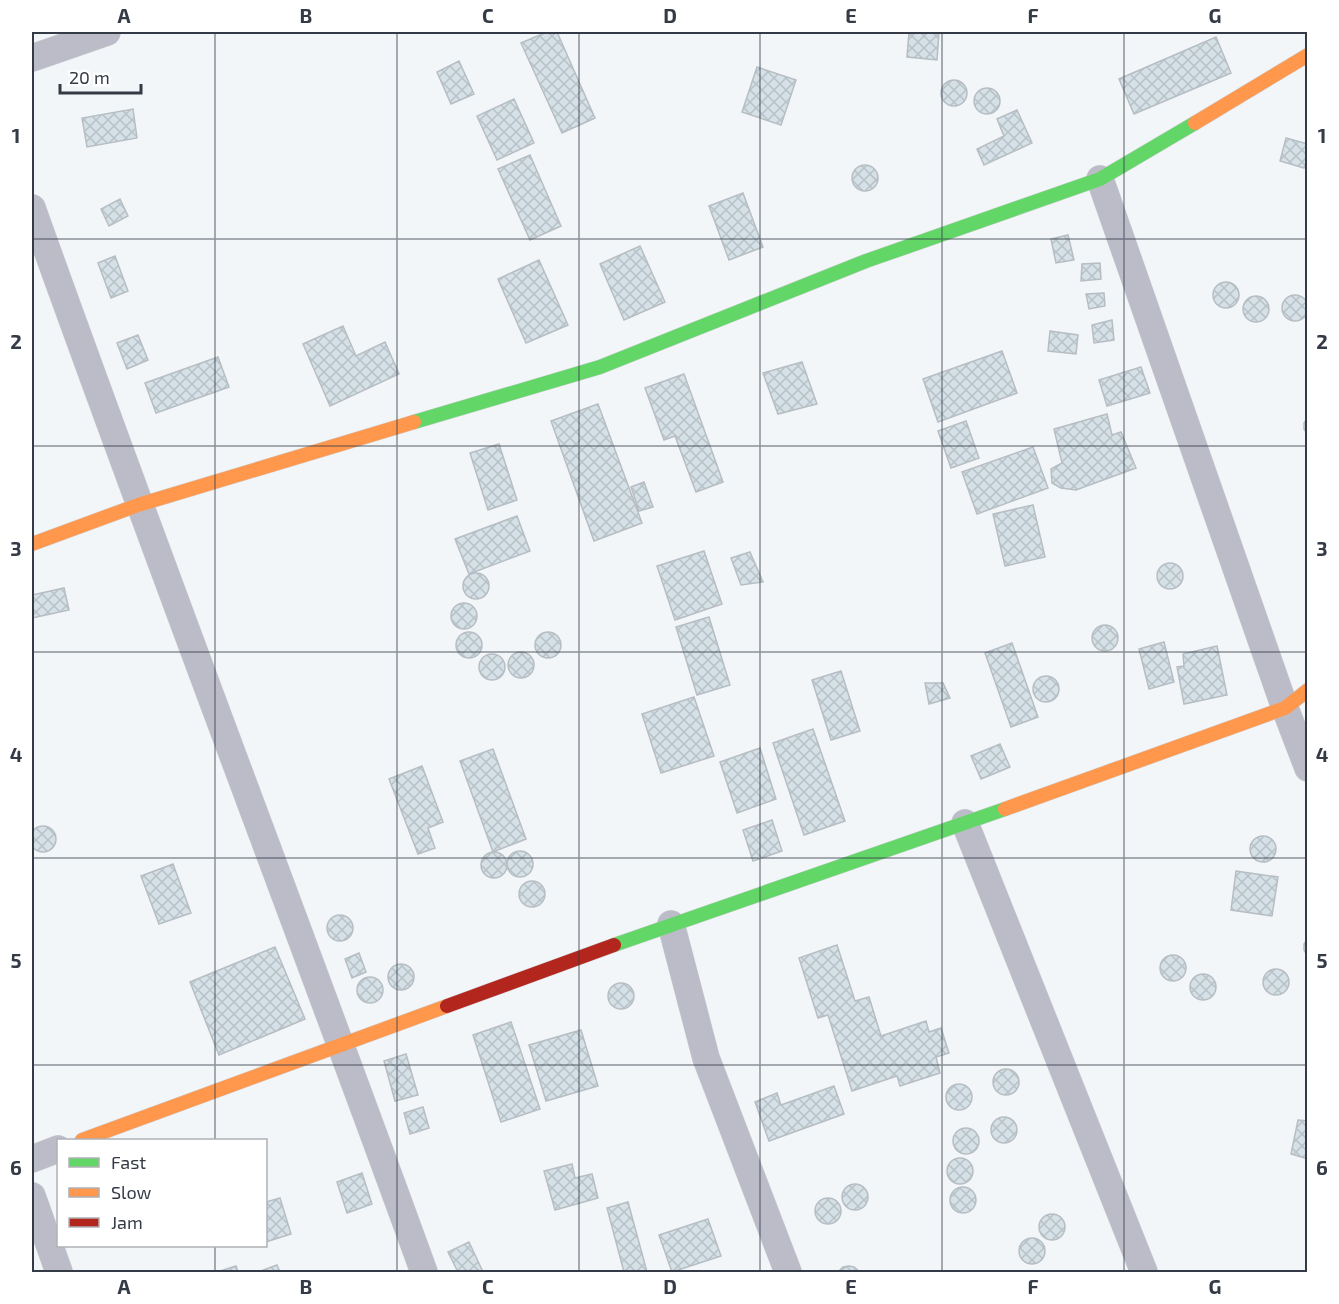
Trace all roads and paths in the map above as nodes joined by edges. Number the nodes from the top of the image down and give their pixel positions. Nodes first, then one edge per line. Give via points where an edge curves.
1 (107, 32) edge
2 (1308, 55) edge
3 (32, 58) edge
4 (1100, 179) junction
5 (32, 208) edge
6 (138, 505) junction
7 (32, 544) edge
8 (1308, 690) edge
9 (1285, 708) junction
10 (1308, 768) edge
11 (965, 824) junction
12 (671, 924) junction
13 (342, 1046) junction
14 (85, 1139) edge
15 (57, 1149) edge
16 (32, 1159) edge
17 (32, 1196) edge
18 (59, 1272) edge
19 (424, 1272) edge
20 (788, 1272) edge
21 (1144, 1272) edge

1 - 3 street
2 - 4 street
4 - 6 street via 866,261 600,367
4 - 9 street
5 - 6 street
6 - 7 street
6 - 13 street
8 - 9 street
9 - 10 street
9 - 11 street
11 - 12 street
11 - 21 street
12 - 13 street
12 - 20 street via 706,1058
13 - 14 street
13 - 19 street
15 - 16 street
17 - 18 street

